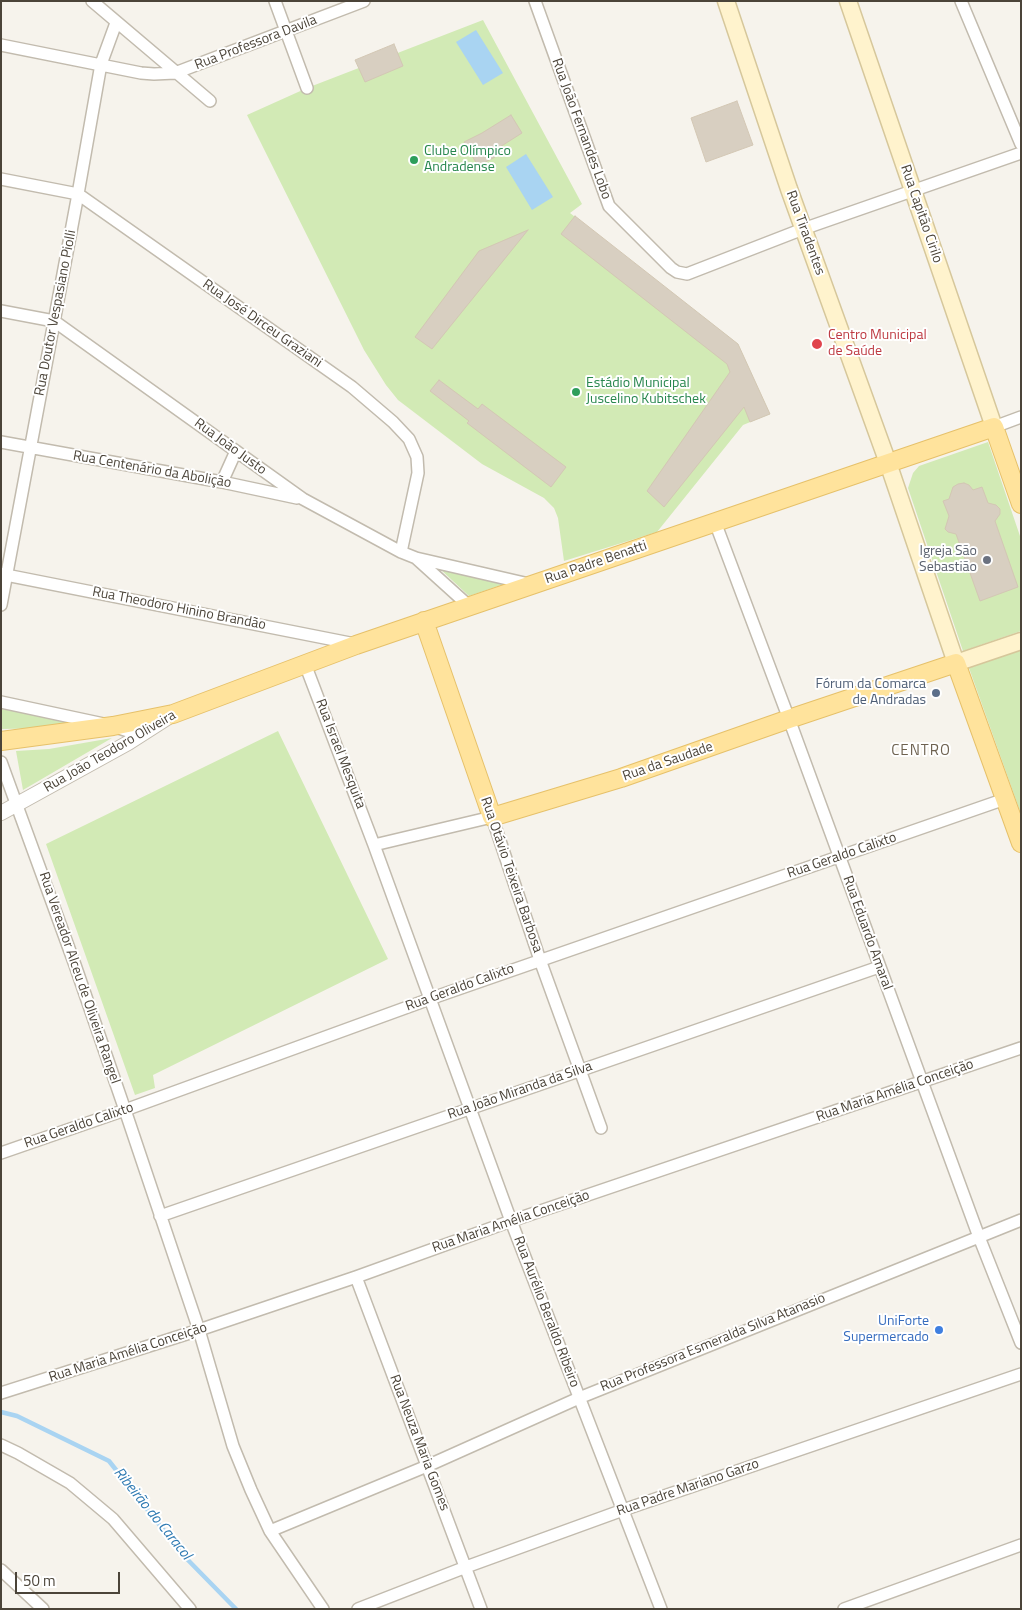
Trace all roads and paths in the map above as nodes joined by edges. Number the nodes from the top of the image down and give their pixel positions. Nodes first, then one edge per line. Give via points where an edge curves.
1 (92, 1) edge
2 (275, 1) edge
3 (364, 1) edge
4 (535, 1) edge
5 (726, 1) edge
6 (848, 1) edge
7 (961, 1) edge
8 (116, 23) junction
9 (285, 32) junction
10 (1, 45) edge
11 (101, 64) junction
12 (175, 73) junction
13 (308, 88) dead end
14 (210, 101) dead end
15 (1021, 144) edge
16 (1021, 153) edge
17 (1, 179) edge
18 (913, 190) junction
19 (78, 194) junction
20 (804, 228) junction
21 (1, 311) edge
22 (54, 321) junction
23 (1021, 417) edge
24 (994, 427) junction
25 (1, 442) edge
26 (30, 448) junction
27 (236, 451) junction
28 (888, 463) junction
29 (222, 482) junction
30 (303, 499) junction
31 (1021, 504) edge
32 (715, 522) junction
33 (401, 552) junction
34 (416, 558) junction
35 (4, 574) edge
36 (533, 585) junction
37 (1, 605) edge
38 (469, 606) junction
39 (424, 621) junction
40 (1021, 640) edge
41 (356, 645) junction
42 (956, 662) junction
43 (305, 664) junction
44 (1, 702) edge
45 (173, 714) junction
46 (790, 719) junction
47 (114, 726) junction
48 (140, 735) junction
49 (1, 741) edge
50 (1, 762) edge
51 (1005, 799) junction
52 (18, 804) junction
53 (1, 813) edge
54 (492, 817) junction
55 (1021, 843) edge
56 (374, 845) junction
57 (840, 857) junction
58 (540, 960) junction
59 (879, 967) junction
60 (429, 999) junction
61 (1021, 1048) edge
62 (580, 1070) junction
63 (922, 1083) junction
64 (470, 1108) junction
65 (125, 1110) junction
66 (601, 1128) dead end
67 (2, 1149) edge
68 (160, 1216) junction
69 (1021, 1220) edge
70 (511, 1221) junction
71 (979, 1237) junction
72 (356, 1277) junction
73 (200, 1330) junction
74 (1021, 1343) edge
75 (1021, 1374) edge
76 (1, 1393) edge
77 (579, 1398) junction
78 (1, 1445) edge
79 (427, 1466) junction
80 (623, 1510) junction
81 (270, 1531) junction
82 (1021, 1545) edge
83 (466, 1567) junction
84 (1, 1570) edge
85 (43, 1609) edge
86 (190, 1609) edge
87 (323, 1609) edge
88 (358, 1609) edge
89 (481, 1609) edge
90 (661, 1609) edge
91 (844, 1609) edge

1 - 8 street
2 - 9 street
3 - 9 street, Rua Professora Davila
4 - 20 street, Rua João Fernandes Lobo via 609,206 670,268 687,274
5 - 20 main road, Rua Tiradentes
6 - 18 main road, Rua Capitão Cirilo
7 - 15 street
8 - 11 street, Rua Doutor Vespasiano Piolli
8 - 12 street
9 - 12 street, Rua Professora Davila
9 - 13 street
10 - 11 street, Rua Professora Davila
11 - 12 street, Rua Professora Davila via 148,74
11 - 19 street, Rua Doutor Vespasiano Piolli
12 - 14 street
16 - 18 street
17 - 19 street, Rua José Dirceu Graziani
18 - 20 street
18 - 24 main road, Rua Capitão Cirilo
19 - 22 street, Rua Doutor Vespasiano Piolli
19 - 33 street, Rua José Dirceu Graziani via 352,386 409,439 417,457 418,473
20 - 28 main road, Rua Tiradentes
21 - 22 street
22 - 26 street, Rua Doutor Vespasiano Piolli
22 - 27 street, Rua João Justo
23 - 24 street
24 - 28 main road, Rua Padre Benatti
24 - 31 main road
25 - 26 street, Rua Centenário da Abolição
26 - 29 street, Rua Centenário da Abolição
26 - 35 street, Rua Doutor Vespasiano Piolli
27 - 29 street
27 - 30 street, Rua João Justo
28 - 32 main road, Rua Padre Benatti
28 - 42 main road, Rua Tiradentes
29 - 30 street, Rua Centenário da Abolição
30 - 33 street, Rua João Justo
32 - 36 main road, Rua Padre Benatti
32 - 46 street, Rua Eduardo Amaral
33 - 34 street, Rua João Justo
34 - 36 street
34 - 38 street
35 - 37 street, Rua Doutor Vespasiano Piolli
35 - 41 street, Rua Theodoro Hinino Brandão
36 - 38 main road, Rua Padre Benatti
38 - 39 main road, Rua Padre Benatti
39 - 41 main road, Rua Padre Benatti
39 - 54 main road, Rua Otávio Teixeira Barbosa
40 - 42 main road
41 - 43 main road, Rua Padre Benatti
42 - 46 main road, Rua da Saudade
42 - 51 main road
43 - 45 main road, Rua João Teodoro Oliveira
43 - 56 street, Rua Israel Mesquita
44 - 47 street
45 - 47 main road
45 - 48 street, Rua João Teodoro Oliveira
46 - 54 main road, Rua da Saudade via 621,778
46 - 57 street, Rua Eduardo Amaral
47 - 48 street
47 - 49 main road
48 - 52 street, Rua João Teodoro Oliveira
50 - 52 street, Rua Vereador Alceu de Oliveira Rangel
51 - 55 main road
51 - 57 street, Rua Geraldo Calixto
52 - 53 street, Rua João Teodoro Oliveira
52 - 65 street, Rua Vereador Alceu de Oliveira Rangel
54 - 56 street, Rua da Saudade
54 - 58 street, Rua Otávio Teixeira Barbosa
56 - 60 street, Rua Aurélio Beraldo Ribeiro
57 - 58 street, Rua Geraldo Calixto
57 - 59 street, Rua Eduardo Amaral
58 - 60 street, Rua Geraldo Calixto
58 - 62 street, Rua Otávio Teixeira Barbosa
59 - 62 street, Rua João Miranda da Silva
59 - 63 street, Rua Eduardo Amaral
60 - 64 street, Rua Aurélio Beraldo Ribeiro
60 - 65 street, Rua Geraldo Calixto
61 - 63 street, Rua Maria Amélia Conceição
62 - 64 street, Rua João Miranda da Silva
62 - 66 street, Rua Otávio Teixeira Barbosa
63 - 70 street, Rua Maria Amélia Conceição
63 - 71 street, Rua Eduardo Amaral
64 - 68 street, Rua João Miranda da Silva
64 - 70 street, Rua Aurélio Beraldo Ribeiro
65 - 67 street, Rua Geraldo Calixto
65 - 68 street, Rua Vereador Alceu de Oliveira Rangel
68 - 73 street, Rua Vereador Alceu de Oliveira Rangel
69 - 71 street, Rua Professora Esmeralda Silva Atanasio
70 - 72 street, Rua Maria Amélia Conceição
70 - 77 street, Rua Aurélio Beraldo Ribeiro
71 - 74 street, Rua Eduardo Amaral
71 - 77 street, Rua Professora Esmeralda Silva Atanasio
72 - 73 street, Rua Maria Amélia Conceição
72 - 79 street, Rua Neuza Maria Gomes
73 - 76 street, Rua Maria Amélia Conceição
73 - 81 street, Rua Vereador Alceu de Oliveira Rangel via 233,1446
75 - 80 street, Rua Padre Mariano Garzo
77 - 79 street, Rua Professora Esmeralda Silva Atanasio
77 - 80 street, Rua Aurélio Beraldo Ribeiro
78 - 86 street via 70,1483 113,1518
79 - 81 street, Rua Professora Esmeralda Silva Atanasio
79 - 83 street, Rua Neuza Maria Gomes
80 - 83 street, Rua Padre Mariano Garzo
80 - 90 street, Rua Aurélio Beraldo Ribeiro
81 - 87 street, Rua Vereador Alceu de Oliveira Rangel
82 - 91 street
83 - 88 street, Rua Padre Mariano Garzo
83 - 89 street, Rua Neuza Maria Gomes
84 - 85 street

